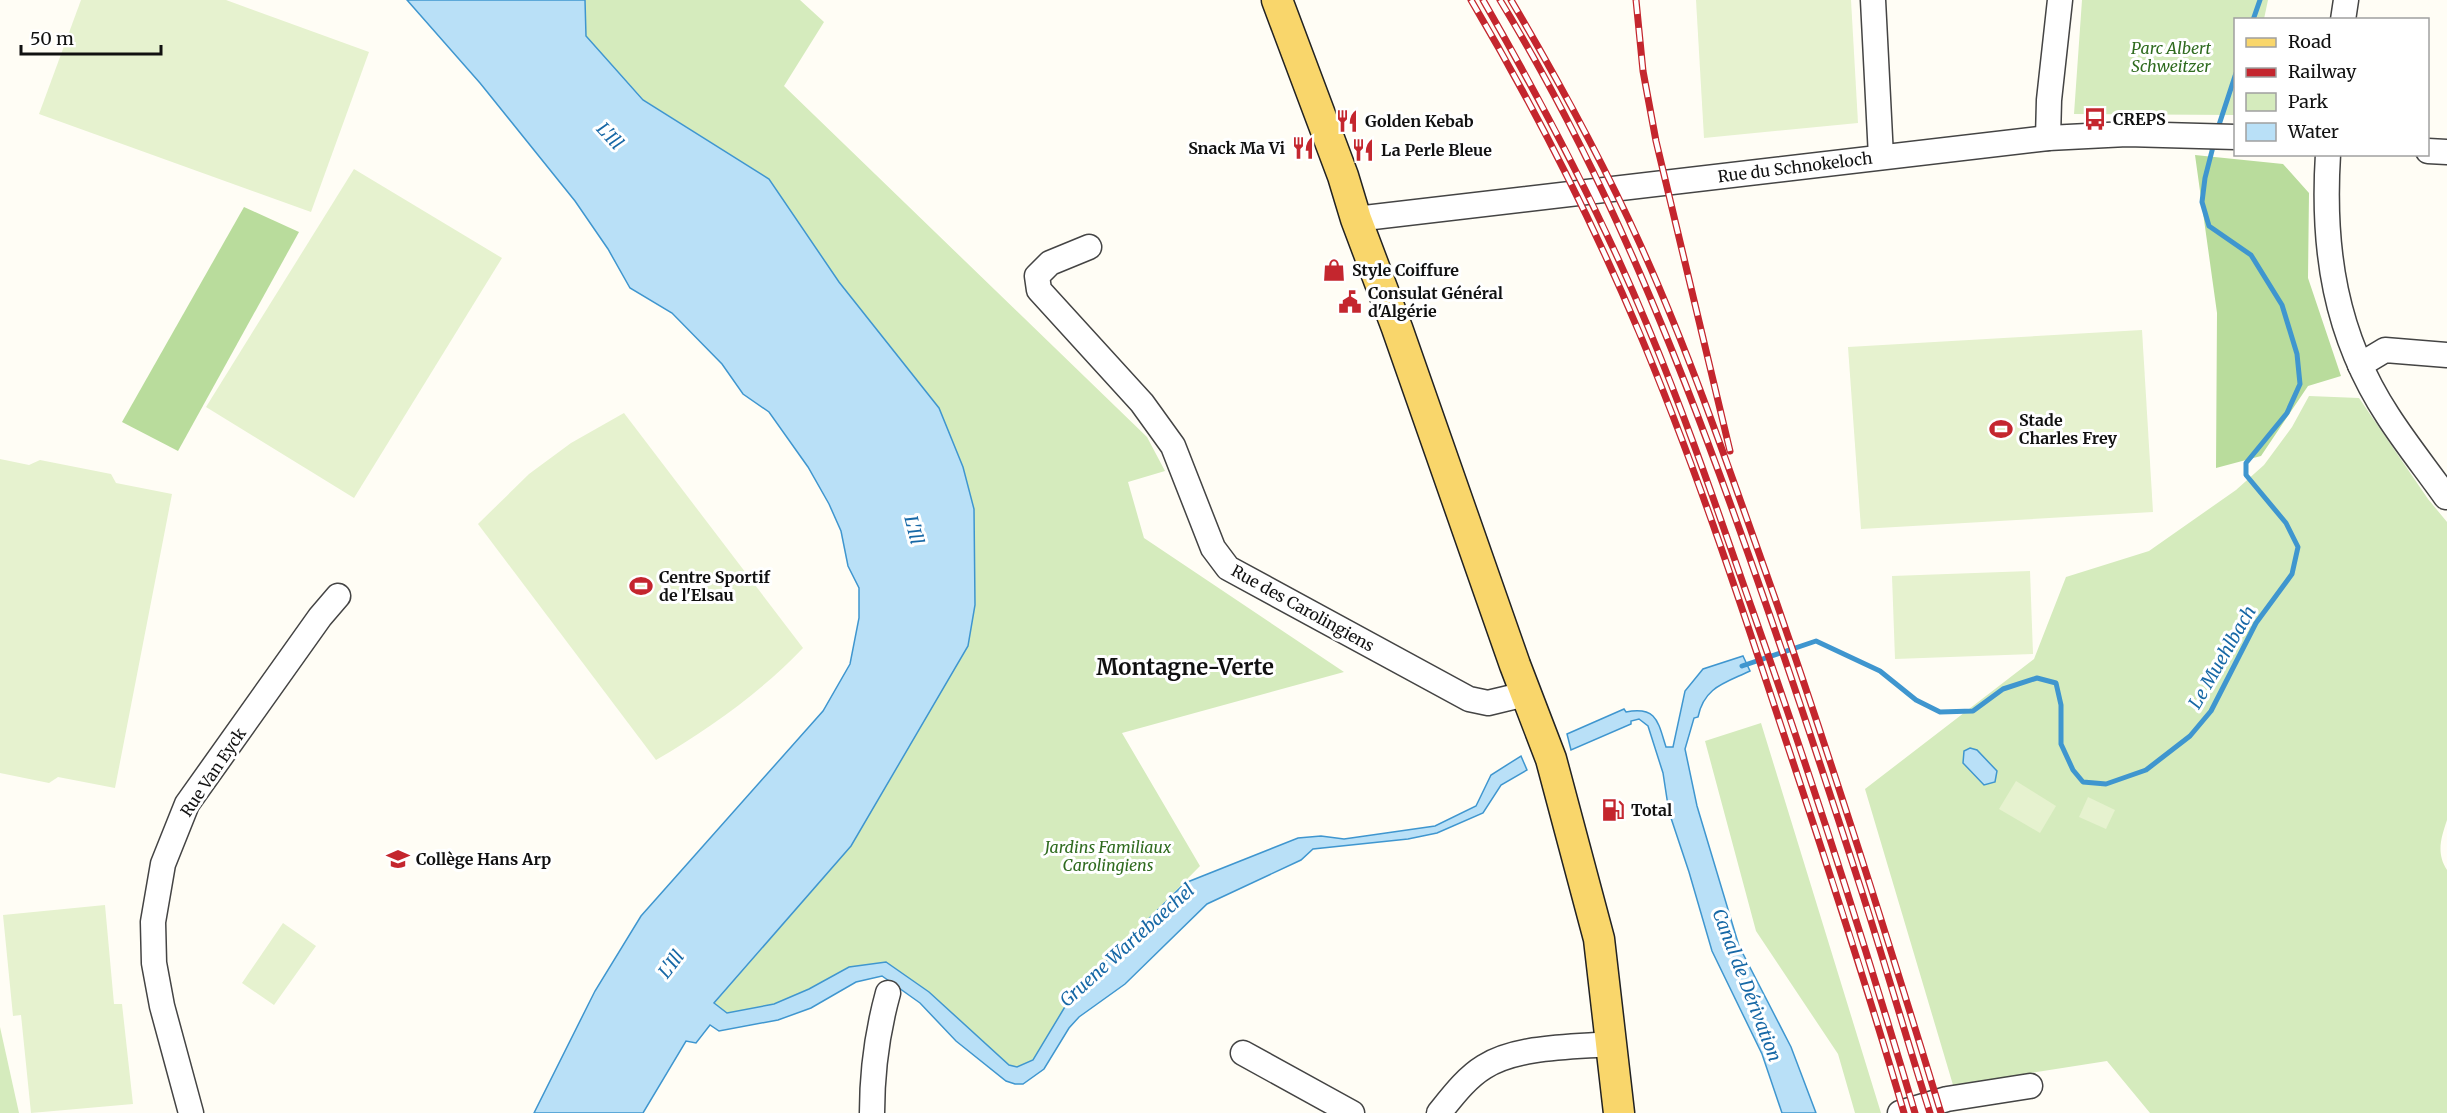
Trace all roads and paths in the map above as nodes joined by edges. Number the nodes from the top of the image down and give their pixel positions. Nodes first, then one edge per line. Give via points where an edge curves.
1 (1277, 0) edge
2 (1873, 0) edge
3 (2060, 0) edge
4 (2346, 0) edge
5 (2343, 18) edge
6 (2234, 137) edge
7 (2048, 138) junction
8 (2429, 151) edge
9 (2447, 152) edge
10 (2328, 156) edge
11 (1881, 157) junction
12 (1356, 219) junction
13 (1089, 247) dead end
14 (2447, 355) edge
15 (2360, 365) junction
16 (2446, 498) edge
17 (338, 596) dead end
18 (1526, 694) junction
19 (888, 993) dead end
20 (1611, 1044) junction
21 (1243, 1053) dead end
22 (2031, 1086) dead end
23 (191, 1113) edge
24 (872, 1113) edge
25 (1352, 1113) edge
26 (1438, 1113) edge
27 (1619, 1113) edge
28 (1900, 1113) edge

1 - 12 main road
2 - 11 street
3 - 7 street
4 - 5 street
6 - 7 street, Rue du Schnokeloch via 2127,134
7 - 11 street, Rue du Schnokeloch
8 - 9 street
10 - 15 street via 2325,205 2331,273 2343,324
11 - 12 street, Rue du Schnokeloch
12 - 18 main road
13 - 18 street, Rue des Carolingiens via 1050,263 1038,276 1039,290 1142,403 1173,446 1213,548 1228,568 1469,699 1488,703
14 - 15 street via 2385,350
15 - 16 street via 2387,414
17 - 23 street, Rue Van Eyck via 187,804 163,864 153,922 154,963
18 - 20 main road via 1551,759 1599,939
19 - 24 street via 878,1028
20 - 26 street via 1558,1048 1497,1060 1455,1092
20 - 27 main road
21 - 25 street
22 - 28 street via 1956,1097

